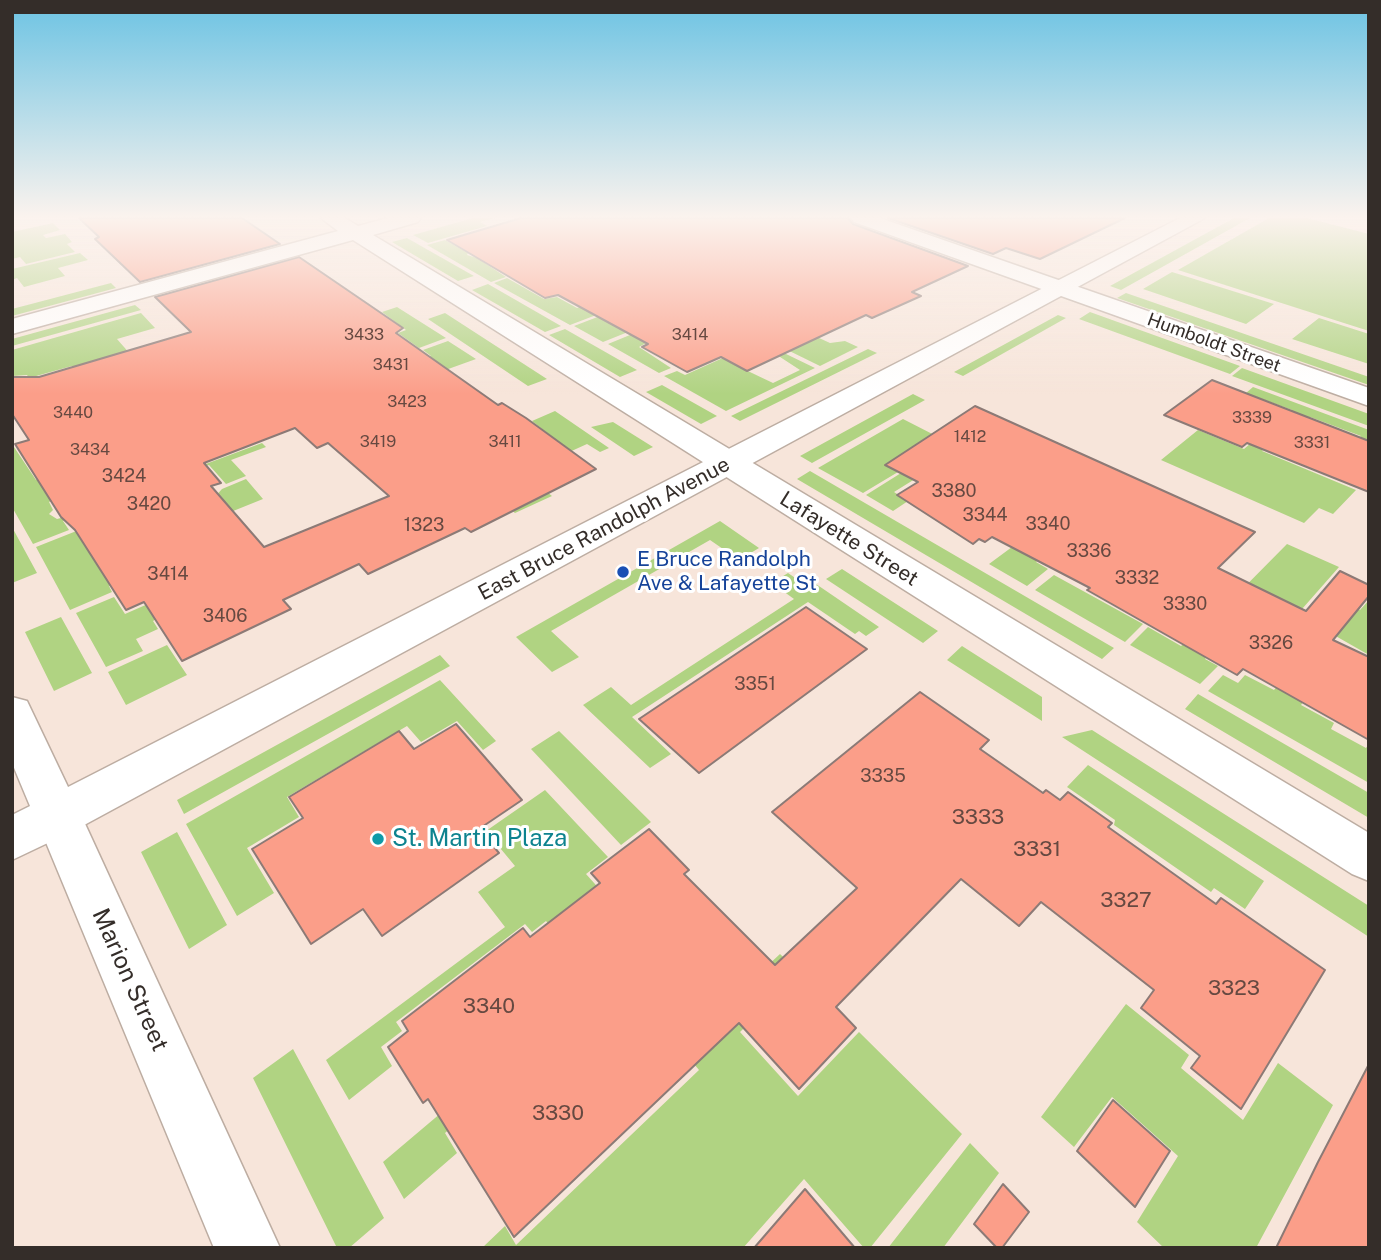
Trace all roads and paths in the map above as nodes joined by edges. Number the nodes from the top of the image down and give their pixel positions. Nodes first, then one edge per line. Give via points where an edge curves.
1 (195, 277) edge
2 (426, 277) edge
3 (1026, 277) edge
4 (1083, 277) edge
5 (1060, 289) junction
6 (12, 327) edge
7 (1369, 398) edge
8 (727, 464) junction
9 (12, 713) edge
10 (35, 827) edge
11 (1369, 859) edge
12 (247, 1248) edge

1 - 6 street
2 - 8 street, Lafayette Street
3 - 5 street, Humboldt Street
4 - 5 street, East Bruce Randolph Avenue
5 - 7 street, Humboldt Street
5 - 8 street, East Bruce Randolph Avenue
8 - 10 street, East Bruce Randolph Avenue
8 - 11 street, Lafayette Street
9 - 10 street, Marion Street
10 - 12 street, Marion Street

